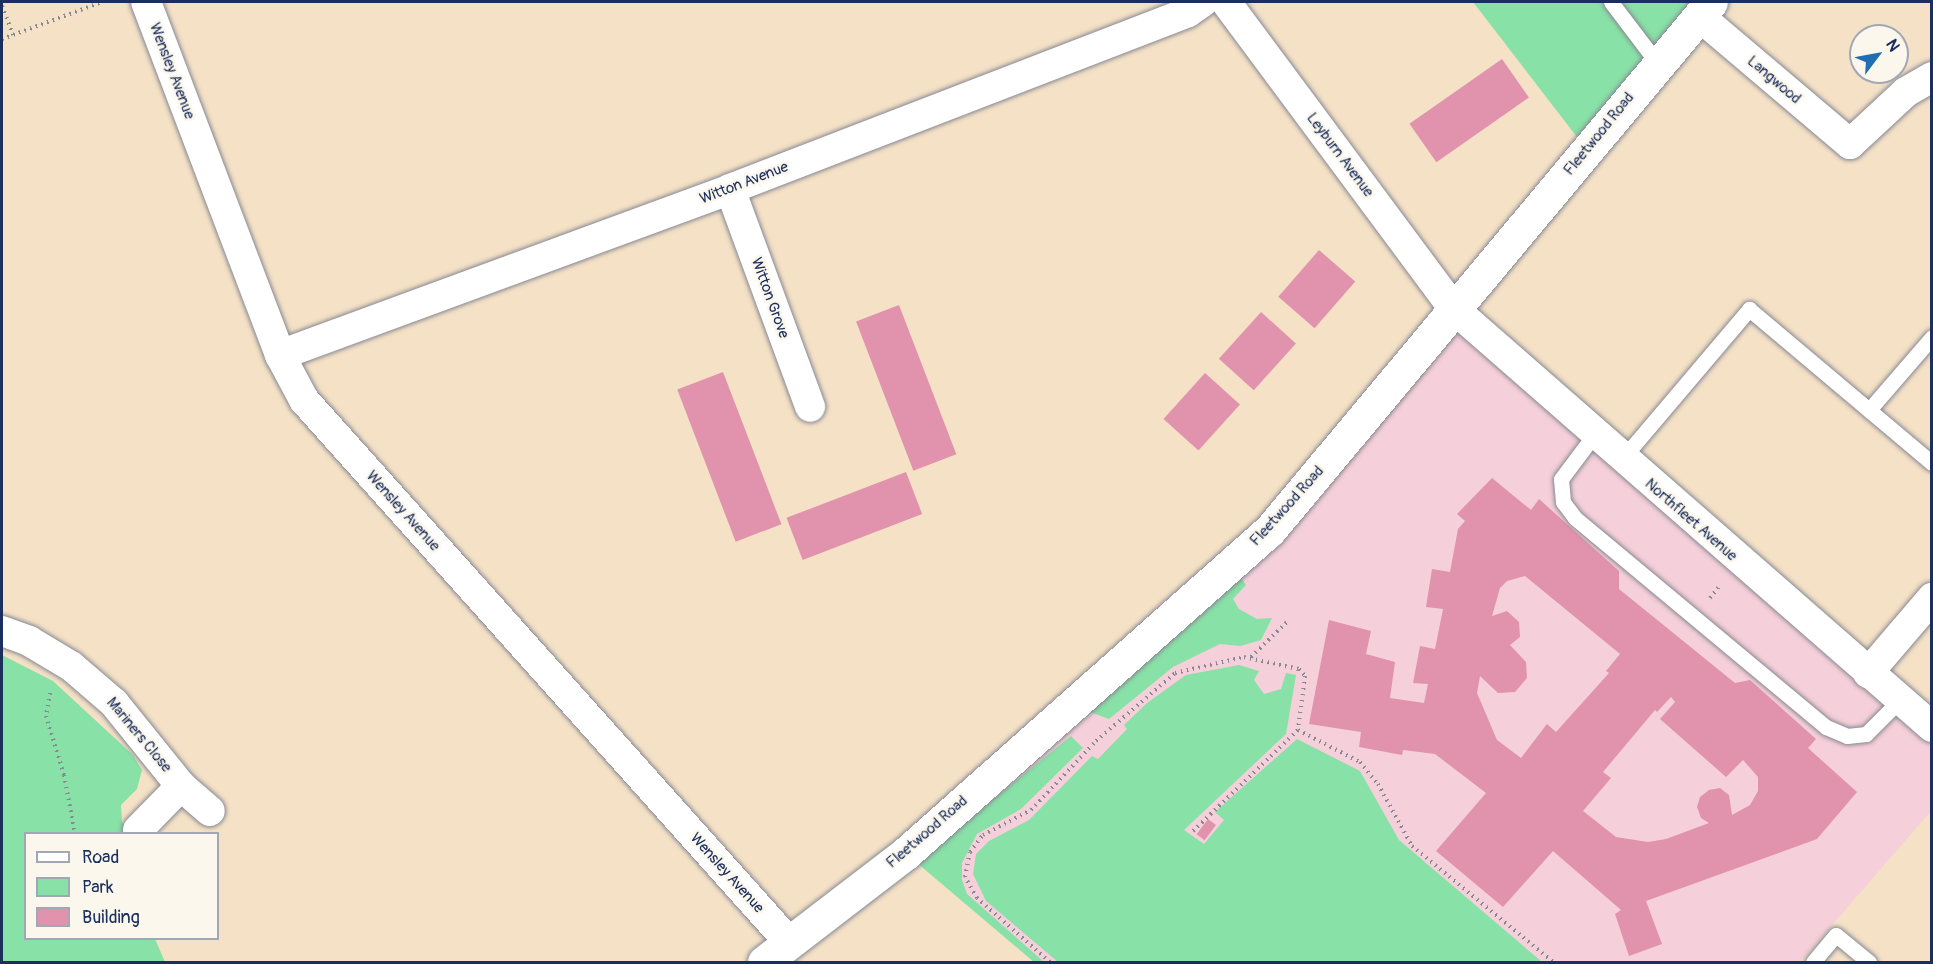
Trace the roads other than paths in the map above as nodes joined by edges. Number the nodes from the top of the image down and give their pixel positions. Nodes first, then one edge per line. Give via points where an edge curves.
1 (146, 2) edge
2 (1203, 2) edge
3 (1227, 2) edge
4 (1611, 2) edge
5 (1705, 9) edge
6 (1658, 64) junction
7 (1932, 77) edge
8 (730, 189) junction
9 (1454, 309) junction
10 (1932, 338) edge
11 (280, 355) junction
12 (810, 408) dead end
13 (1869, 410) junction
14 (1594, 435) junction
15 (1622, 459) junction
16 (1932, 464) edge
17 (1932, 598) edge
18 (2, 631) edge
19 (1868, 673) junction
20 (1900, 700) junction
21 (1932, 727) edge
22 (181, 786) junction
23 (210, 811) dead end
24 (138, 830) dead end
25 (776, 952) edge
26 (1813, 963) edge
27 (1869, 963) edge

1 - 11 street, Wensley Avenue
2 - 8 street, Witton Avenue via 1188,12
3 - 9 street, Leyburn Avenue
4 - 6 lane
5 - 6 street, Fleetwood Road
5 - 7 street, Langwood via 1850,144 1906,92
6 - 9 street, Fleetwood Road
8 - 11 street, Witton Avenue
8 - 12 street, Witton Grove
9 - 14 street, Northfleet Avenue
9 - 25 street, Fleetwood Road via 1269,531 906,853
10 - 13 lane
11 - 25 street, Wensley Avenue via 304,400
13 - 15 lane via 1749,309
13 - 16 lane
14 - 15 street, Northfleet Avenue
14 - 20 lane via 1561,479 1563,502 1575,518 1826,728 1847,736 1866,734
15 - 19 street, Northfleet Avenue
17 - 19 street
18 - 22 street, Mariners Close via 29,641 71,666 114,703
19 - 20 street, Northfleet Avenue
20 - 21 street, Northfleet Avenue
22 - 23 street, Mariners Close
22 - 24 street, Mariners Close
26 - 27 lane via 1836,935

